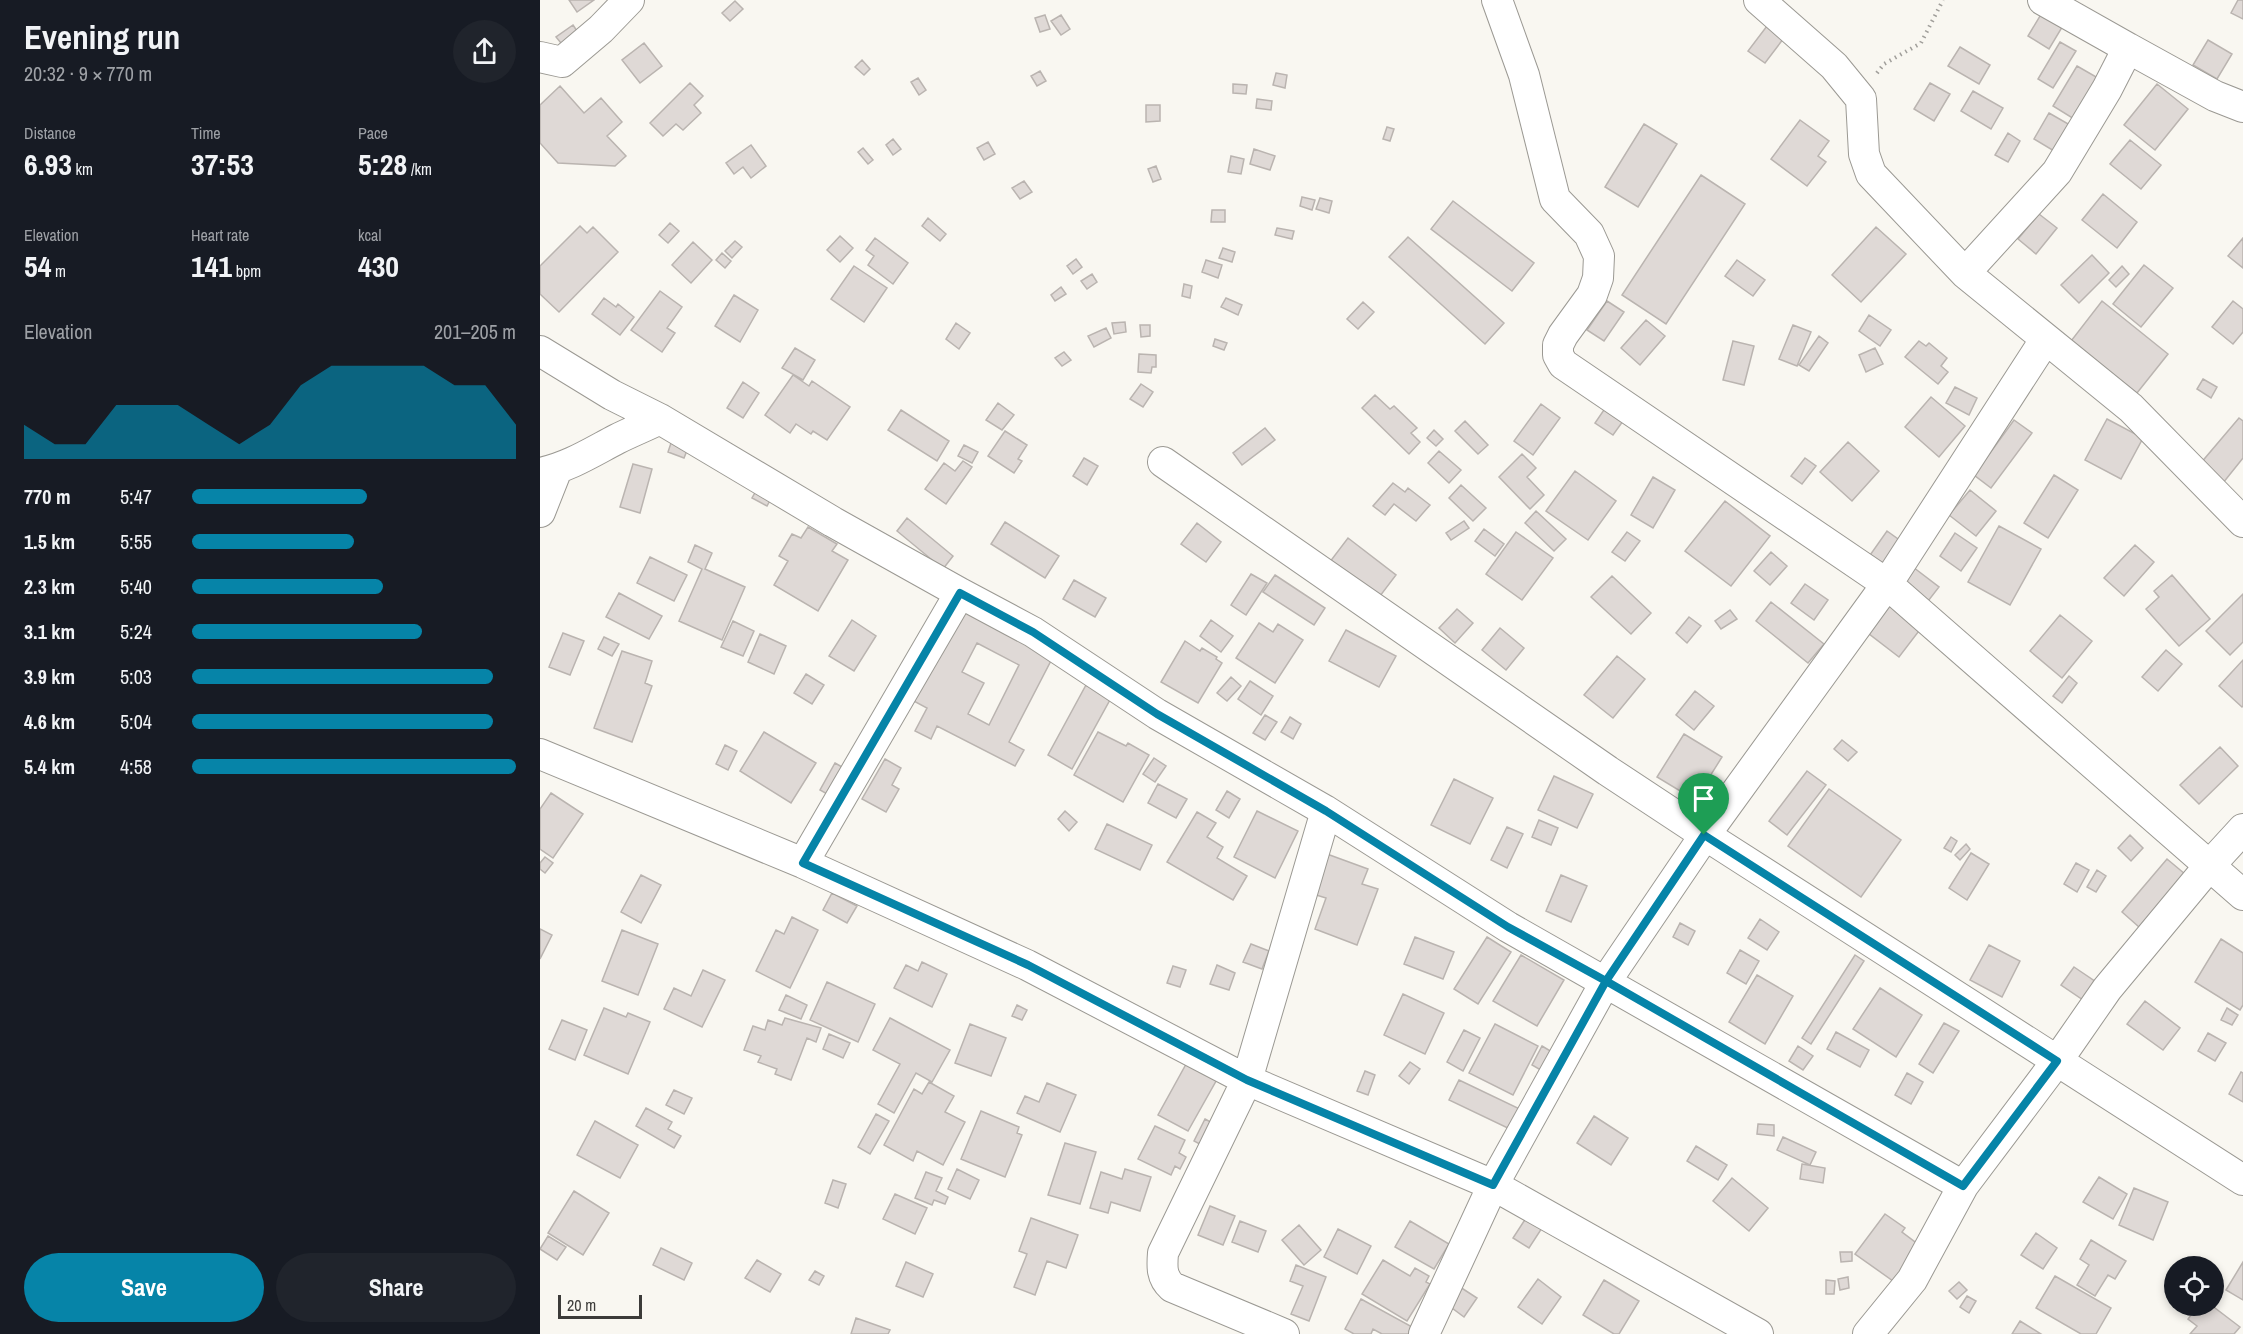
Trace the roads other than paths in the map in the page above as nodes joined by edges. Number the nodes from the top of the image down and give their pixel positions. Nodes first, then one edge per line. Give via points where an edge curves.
1 (629, 0) edge
2 (1497, 0) edge
3 (1759, 0) edge
4 (2043, 0) edge
5 (2128, 48) junction
6 (540, 57) edge
7 (2243, 107) edge
8 (1965, 273) junction
9 (2045, 340) junction
10 (540, 351) edge
11 (660, 419) junction
12 (1163, 462) dead end
13 (549, 471) edge
14 (540, 512) edge
15 (2243, 522) edge
16 (1887, 584) junction
17 (960, 593) junction
18 (540, 754) edge
19 (1326, 811) junction
20 (2243, 829) edge
21 (1704, 835) junction
22 (803, 863) junction
23 (2210, 865) junction
24 (2243, 895) edge
25 (1606, 981) junction
26 (2057, 1061) junction
27 (1247, 1080) junction
28 (2243, 1180) edge
29 (1493, 1185) junction
30 (1963, 1186) junction
31 (1284, 1334) edge
32 (1424, 1334) edge
33 (1758, 1334) edge
34 (1868, 1334) edge

1 - 6 street via 562,62
2 - 16 street via 1524,75 1555,199 1588,234 1599,256 1598,279 1592,295 1558,345 1563,364
3 - 8 street via 1834,66 1861,99 1864,154 1871,174
4 - 5 street
5 - 7 street
5 - 8 street via 2057,172
8 - 9 street
9 - 15 street via 2131,408
9 - 16 street
10 - 11 street
11 - 13 street
11 - 17 street
12 - 21 street
13 - 14 street
16 - 21 street
16 - 23 street
17 - 19 street via 1033,632 1157,714
17 - 22 street
18 - 22 street
19 - 25 street via 1508,927
19 - 27 street
20 - 23 street
21 - 25 street
21 - 26 street
22 - 27 street via 1028,965
23 - 24 street
23 - 26 street via 2107,989
25 - 29 street
25 - 30 street
26 - 28 street
26 - 30 street
27 - 29 street
27 - 31 street via 1163,1253 1162,1273 1182,1293
29 - 32 street
29 - 33 street
30 - 34 street via 1912,1280

